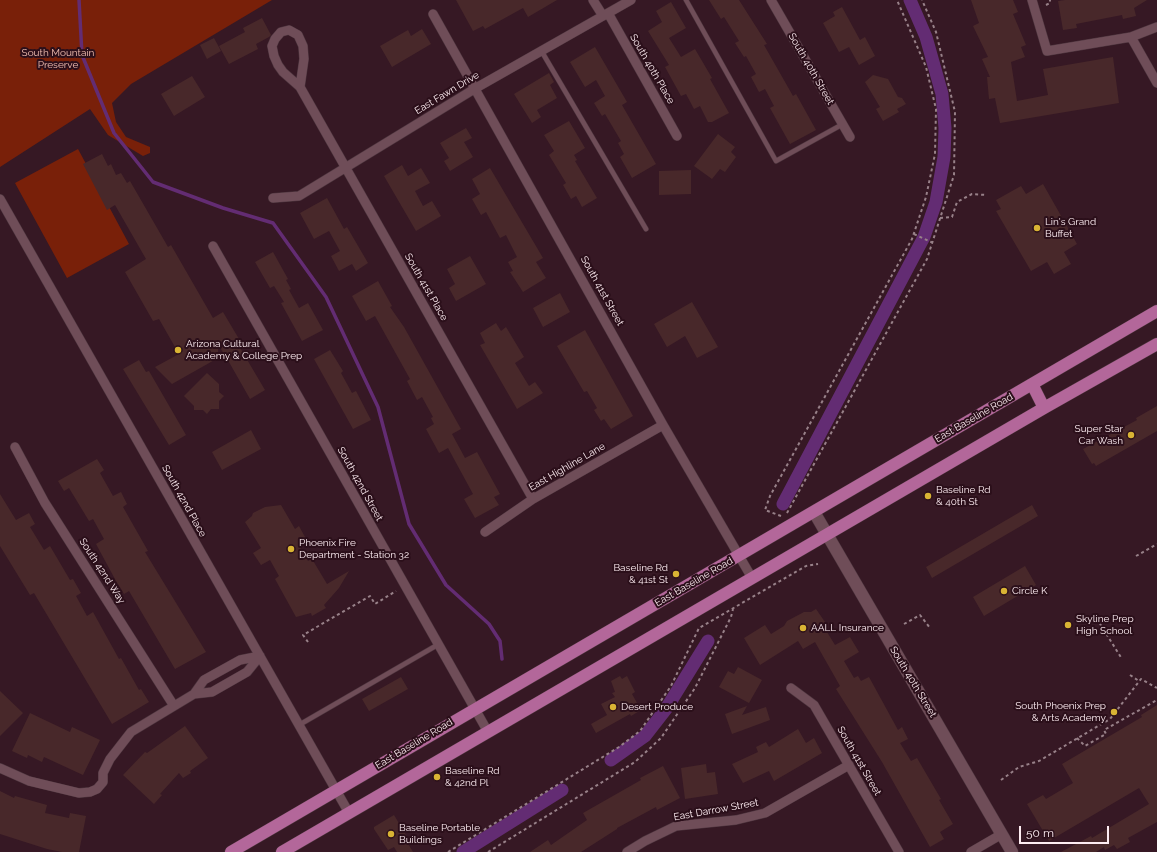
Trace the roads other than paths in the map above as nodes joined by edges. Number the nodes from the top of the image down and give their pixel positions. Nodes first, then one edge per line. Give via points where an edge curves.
1 (593, 0) edge
2 (631, 0) edge
3 (686, 0) edge
4 (771, 0) edge
5 (1032, 0) edge
6 (433, 14) dead end
7 (606, 15) junction
8 (1157, 27) edge
9 (1131, 38) junction
10 (542, 52) junction
11 (1157, 83) edge
12 (300, 87) junction
13 (476, 88) junction
14 (843, 124) junction
15 (677, 136) dead end
16 (850, 137) dead end
17 (346, 168) junction
18 (273, 198) dead end
19 (0, 199) edge
20 (646, 229) dead end
21 (213, 246) dead end
22 (1157, 311) edge
23 (1157, 344) edge
24 (1032, 384) junction
25 (1044, 408) junction
26 (663, 425) junction
27 (16, 447) dead end
28 (533, 499) junction
29 (814, 512) junction
30 (485, 532) dead end
31 (828, 534) junction
32 (740, 556) junction
33 (752, 578) junction
34 (439, 644) junction
35 (260, 656) junction
36 (212, 676) junction
37 (220, 688) junction
38 (791, 688) dead end
39 (194, 694) junction
40 (174, 706) junction
41 (475, 708) junction
42 (299, 725) junction
43 (488, 732) junction
44 (849, 765) junction
45 (0, 768) edge
46 (336, 790) junction
47 (349, 813) junction
48 (1002, 834) junction
49 (231, 852) edge
50 (282, 852) edge
51 (627, 852) edge
52 (899, 852) edge
53 (971, 852) edge
54 (1012, 852) edge

1 - 7 street, South 40th Place
2 - 7 street, East Fawn Drive
3 - 14 lane via 776,161
4 - 14 street, South 40th Street
5 - 9 street via 1047,51
6 - 13 street, South 41st Street
7 - 10 street, East Fawn Drive
7 - 15 street, South 40th Place
8 - 9 street
9 - 11 street
10 - 13 street, East Fawn Drive
10 - 20 lane
12 - 12 street, South 41st Place via 303,46 298,35 289,30 280,32 272,46 274,56 283,72
12 - 17 street, South 41st Place
13 - 17 street, East Fawn Drive
13 - 26 street, South 41st Street
14 - 16 street, South 40th Street
17 - 18 street, East Fawn Drive via 299,196
17 - 28 street, South 41st Place
19 - 35 street, South 42nd Place
21 - 34 street, South 42nd Street
22 - 24 main road, East Baseline Road
23 - 25 main road
24 - 25 main road
24 - 29 main road, East Baseline Road
25 - 31 main road
26 - 28 street, East Highline Lane
26 - 32 street, South 41st Street
27 - 40 street, South 42nd Way via 45,503
28 - 30 street, East Highline Lane
29 - 31 main road, South 40th Street
29 - 32 main road, East Baseline Road
31 - 33 main road
31 - 48 main road, South 40th Street
32 - 33 street, South 41st Street
32 - 41 main road, East Baseline Road
33 - 43 main road
34 - 41 street, South 42nd Street
34 - 42 lane
35 - 36 street via 240,660
35 - 37 street via 247,672
35 - 42 street, South 42nd Place
36 - 37 street
36 - 39 street via 204,680
37 - 39 street via 212,692
38 - 44 street, South 41st Street via 814,705
39 - 40 street
40 - 45 street via 131,732 110,759 103,773 103,782 97,790 79,793 29,781
41 - 43 street, South 42nd Street
41 - 46 main road, East Baseline Road
42 - 46 street, South 42nd Place
43 - 47 main road
44 - 51 street, East Darrow Street via 765,813 736,820 676,826
44 - 52 street, South 41st Street
46 - 47 street, South 42nd Place
46 - 49 main road, East Baseline Road
47 - 50 main road
48 - 53 street
48 - 54 main road, South 40th Street

